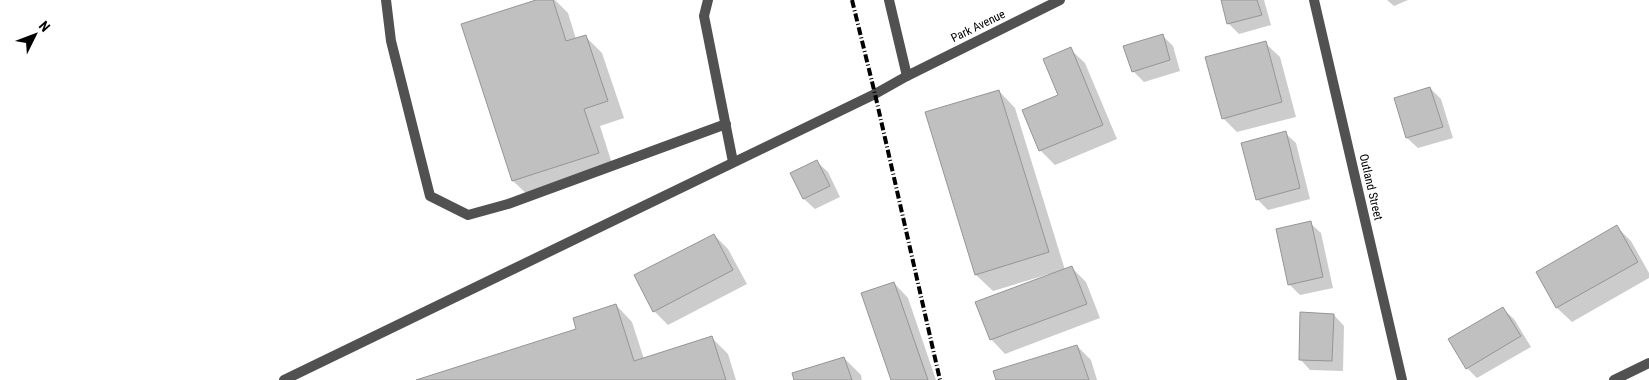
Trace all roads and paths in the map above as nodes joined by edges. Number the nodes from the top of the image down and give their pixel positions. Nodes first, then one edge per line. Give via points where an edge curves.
1 (386, 0) edge
2 (708, 0) edge
3 (888, 0) edge
4 (1060, 0) edge
5 (1314, 0) edge
6 (907, 76) junction
7 (726, 124) junction
8 (733, 162) junction
9 (1649, 363) edge
10 (284, 380) edge
11 (1402, 380) edge
12 (1614, 380) edge

1 - 7 street via 391,41 430,196 468,215 508,204
2 - 7 street via 704,16
3 - 6 street
4 - 6 street, Park Avenue
5 - 11 street, Outland Street
6 - 8 street, Park Avenue
7 - 8 street
8 - 10 street, Park Avenue
9 - 12 street

